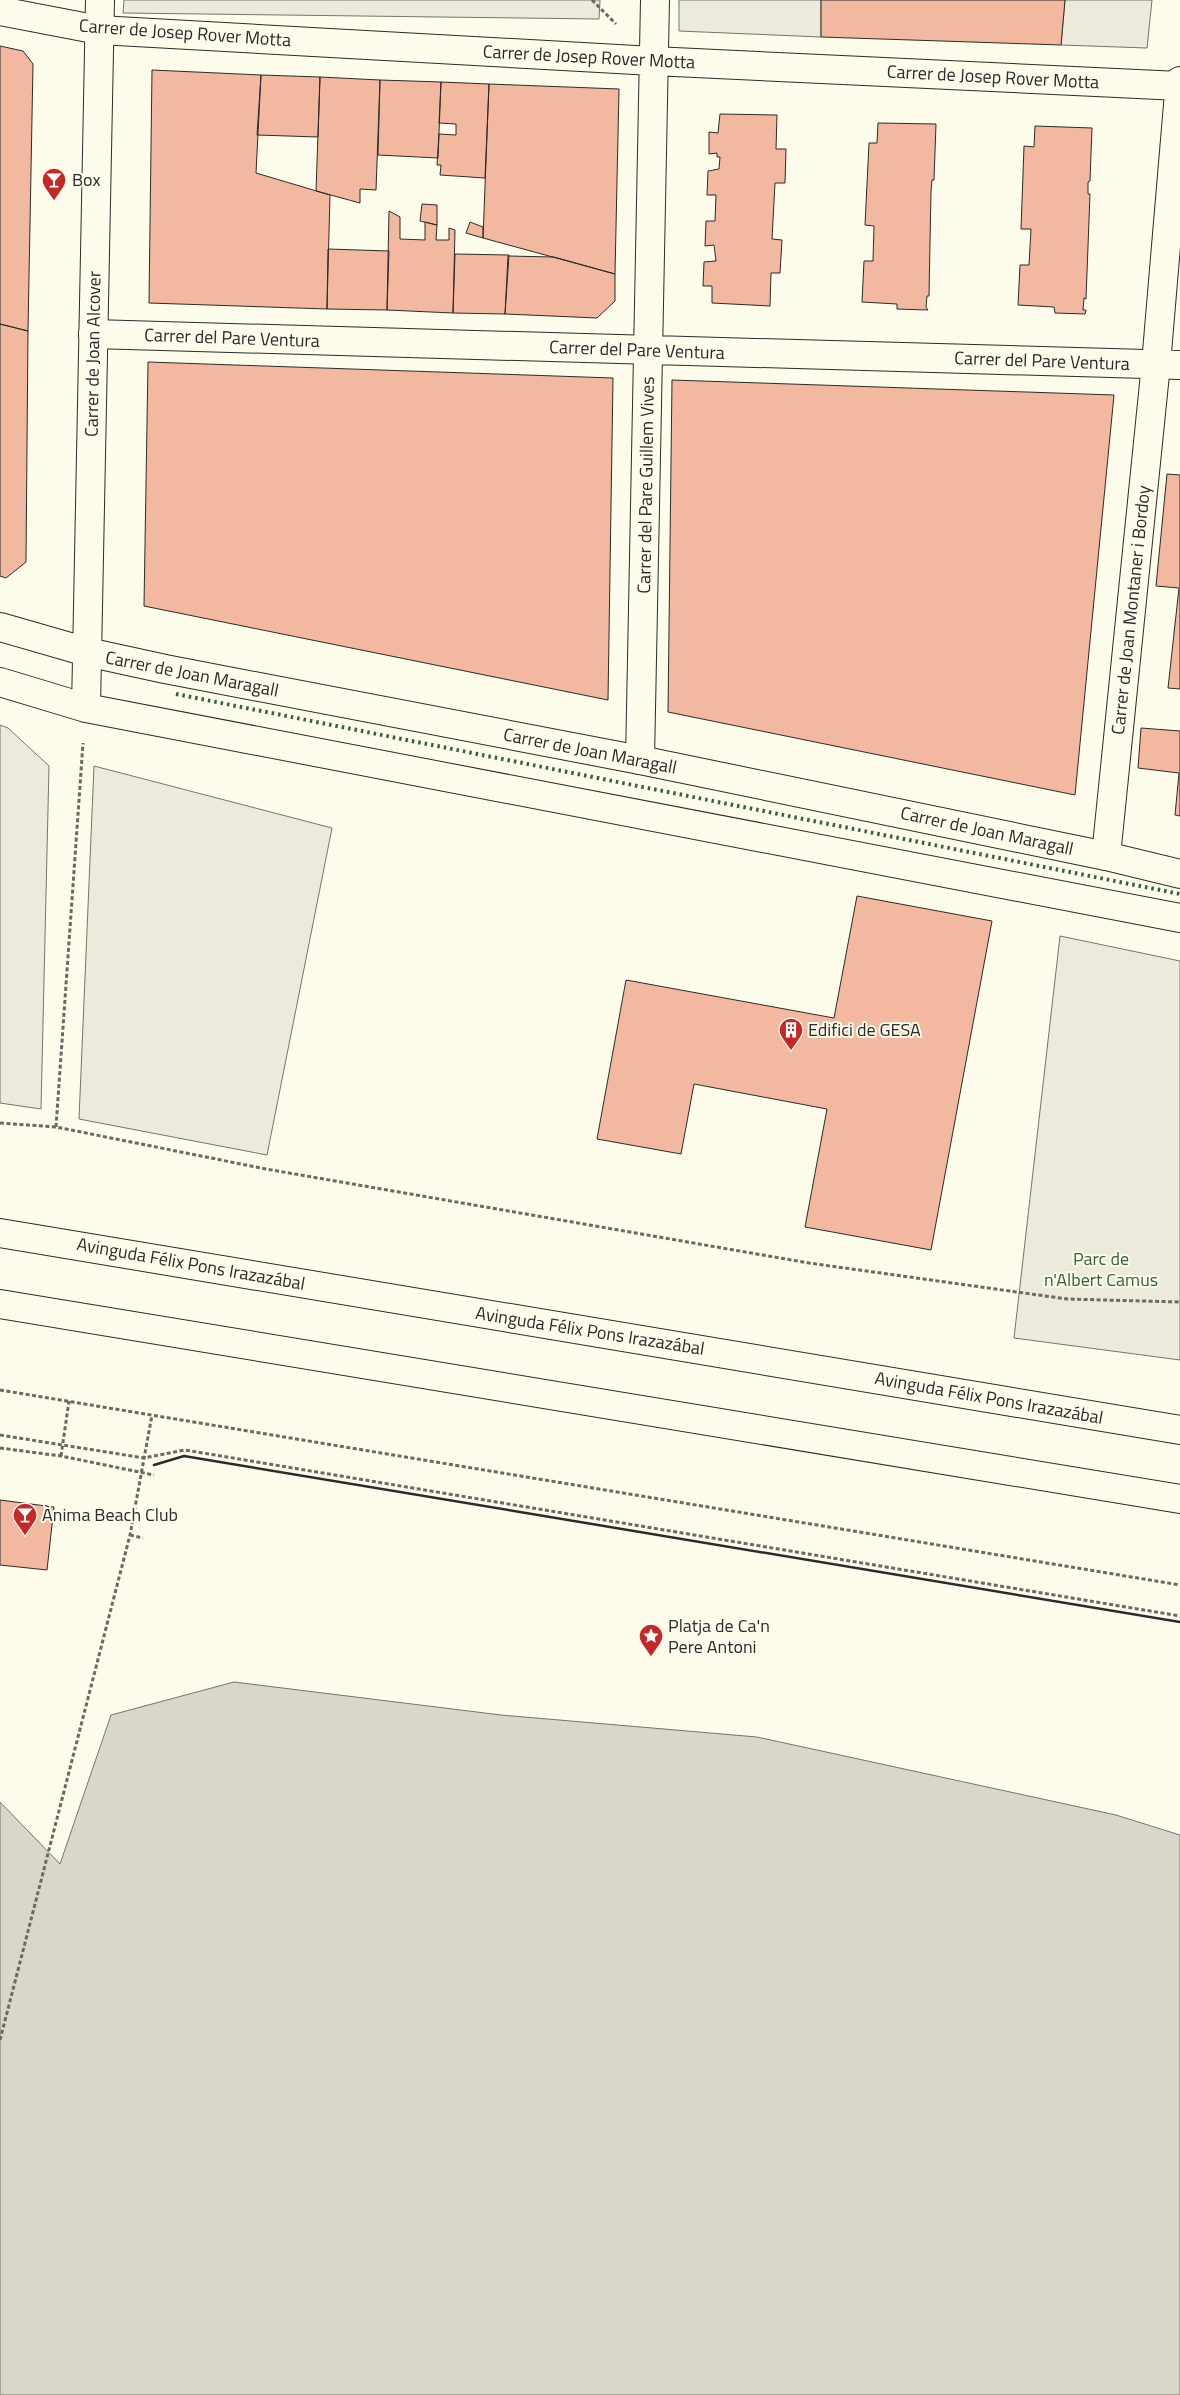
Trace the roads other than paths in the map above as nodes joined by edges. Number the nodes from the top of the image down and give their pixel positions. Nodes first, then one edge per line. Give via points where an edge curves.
1 (100, 0) edge
2 (655, 0) edge
3 (0, 11) edge
4 (99, 30) junction
5 (653, 61) junction
6 (1180, 80) edge
7 (1180, 86) edge
8 (93, 334) junction
9 (649, 350) junction
10 (1168, 364) edge
11 (0, 626) edge
12 (87, 652) junction
13 (0, 682) edge
14 (86, 708) junction
15 (640, 760) junction
16 (1106, 856) junction
17 (1180, 874) edge
18 (1180, 918) edge
19 (0, 1232) edge
20 (0, 1304) edge
21 (1180, 1430) edge
22 (1180, 1500) edge

1 - 4 main road, Carrer de Joan Alcover
2 - 5 main road, Carrer del Pare Guillem Vives
3 - 4 main road, Carrer de Josep Rover Motta
4 - 5 main road, Carrer de Josep Rover Motta
4 - 8 main road, Carrer de Joan Alcover
5 - 7 main road, Carrer de Josep Rover Motta
5 - 9 main road, Carrer del Pare Guillem Vives
6 - 7 main road, Carrer de Joan Montaner i Bordoy
7 - 10 main road, Carrer de Joan Montaner i Bordoy
8 - 9 main road, Carrer del Pare Ventura
8 - 12 main road, Carrer de Joan Alcover
9 - 10 main road, Carrer del Pare Ventura
9 - 15 main road, Carrer del Pare Guillem Vives
10 - 16 main road, Carrer de Joan Montaner i Bordoy
11 - 12 main road, Carrer de Joan Maragall
12 - 14 main road, Carrer de Joan Alcover
12 - 15 main road, Carrer de Joan Maragall
13 - 14 main road
14 - 18 main road
15 - 16 main road, Carrer de Joan Maragall
16 - 17 main road, Carrer de Joan Maragall
19 - 21 main road, Avinguda Félix Pons Irazazábal
20 - 22 main road

